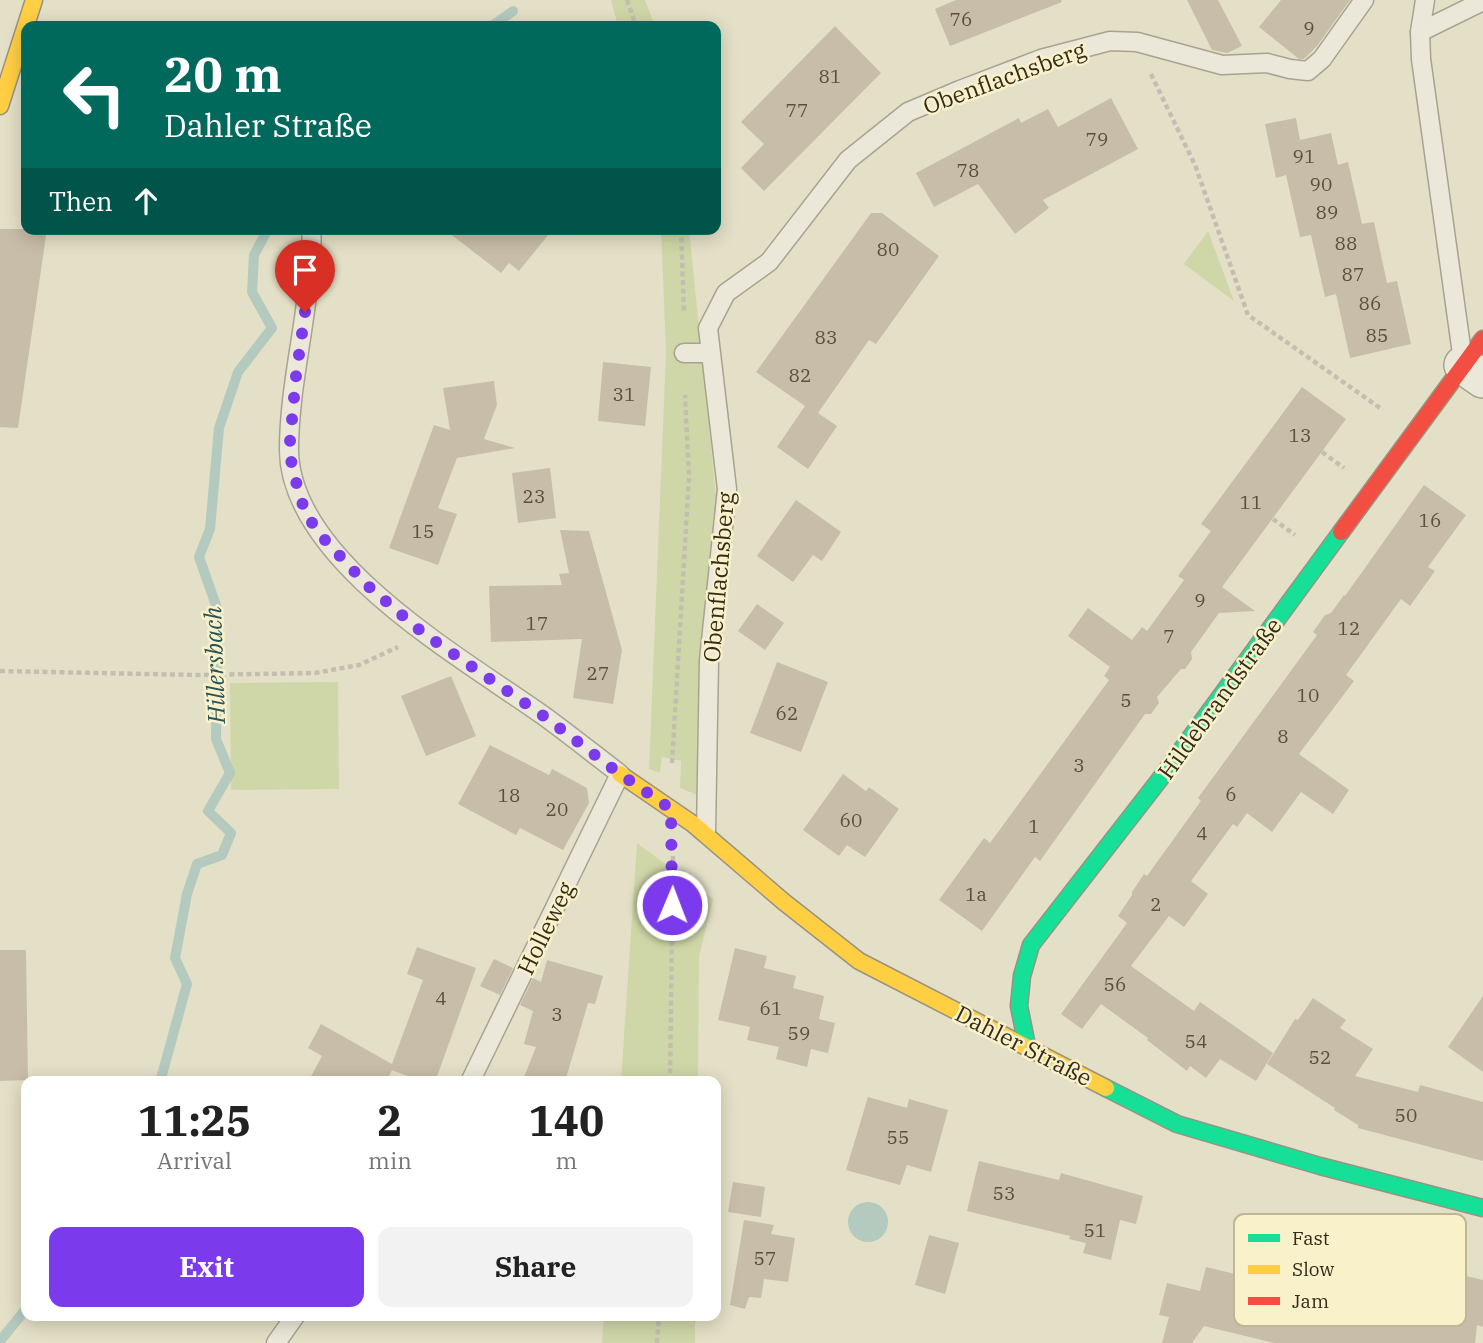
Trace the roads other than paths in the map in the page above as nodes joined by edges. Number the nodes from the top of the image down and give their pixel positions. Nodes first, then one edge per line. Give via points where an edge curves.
1 (34, 0) edge
2 (1364, 0) edge
3 (1425, 0) edge
4 (1483, 1) edge
5 (27, 21) edge
6 (1420, 32) junction
7 (21, 41) edge
8 (0, 106) edge
9 (311, 235) edge
10 (684, 353) road end
11 (709, 353) junction
12 (1476, 361) edge
13 (620, 774) junction
14 (706, 835) junction
15 (1027, 1046) junction
16 (473, 1076) edge
17 (1483, 1208) edge
18 (291, 1321) edge
19 (276, 1343) edge

1 - 5 street
2 - 11 lane, Obenflachsberg via 1322,59 1308,71 1267,63 1222,65 1135,42 1110,41 1041,59 908,112 848,160 769,262 726,293 708,328
3 - 6 lane
4 - 6 lane
6 - 12 lane via 1421,60
7 - 8 street
9 - 13 lane via 289,452 307,516 367,585 423,633
10 - 11 lane
11 - 14 lane, Obenflachsberg via 727,489 709,660
12 - 15 street, Hildebrandstraße via 1415,432 1160,779 1031,945 1018,1006
13 - 14 street, Dahler Straße
13 - 16 lane, Holleweg
14 - 15 street, Dahler Straße via 859,961
15 - 17 street, Dahler Straße via 1177,1124
18 - 19 lane

